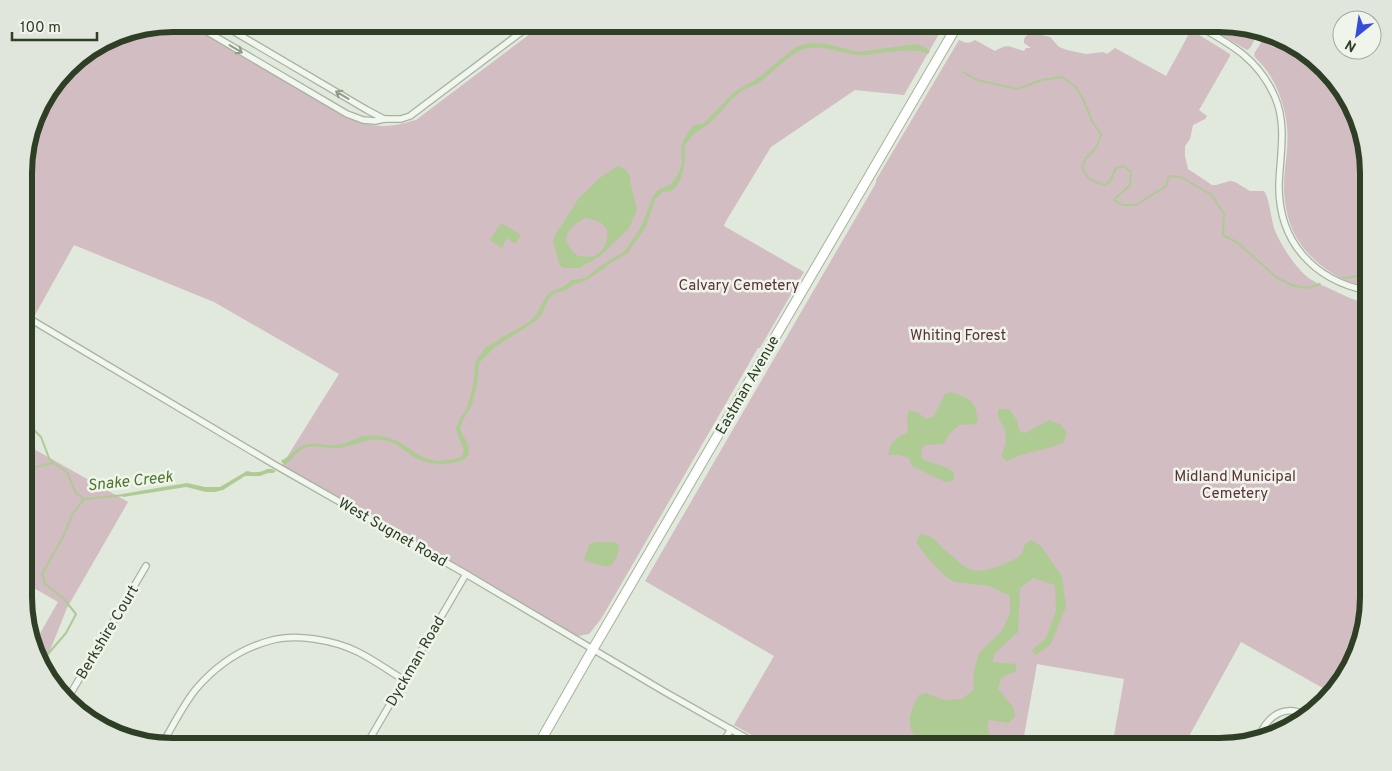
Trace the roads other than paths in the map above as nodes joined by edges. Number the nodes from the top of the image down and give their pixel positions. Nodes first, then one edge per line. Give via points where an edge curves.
1 (953, 32) edge
2 (1209, 32) edge
3 (209, 33) edge
4 (236, 33) edge
5 (521, 33) edge
6 (271, 54) junction
7 (264, 65) junction
8 (384, 119) junction
9 (1359, 289) edge
10 (32, 320) edge
11 (146, 566) dead end
12 (466, 574) junction
13 (593, 649) junction
14 (404, 680) junction
15 (71, 693) edge
16 (1300, 712) edge
17 (730, 730) junction
18 (1262, 731) edge
19 (166, 738) edge
20 (370, 738) edge
21 (542, 738) edge
22 (725, 738) edge
23 (745, 738) edge

1 - 13 main road, Eastman Avenue
2 - 9 street via 1248,58 1258,68 1273,94 1282,131 1279,197 1283,219 1297,248 1311,265 1326,276
3 -> 7 street
4 - 6 street
5 - 8 street via 418,111 401,119
6 - 7 street
8 -> 6 street
7 - 8 street via 347,114 363,120
10 - 12 street, West Sugnet Road
11 - 15 street, Berkshire Court
12 - 13 street, West Sugnet Road
12 - 14 street, Dyckman Road
13 - 17 street, West Sugnet Road
13 - 21 main road, Eastman Avenue
14 - 19 street via 358,652 338,644 295,638 270,641 219,666 196,689
14 - 20 street, Dyckman Road
16 - 18 street via 1275,714
17 - 22 street
17 - 23 street, West Sugnet Road

